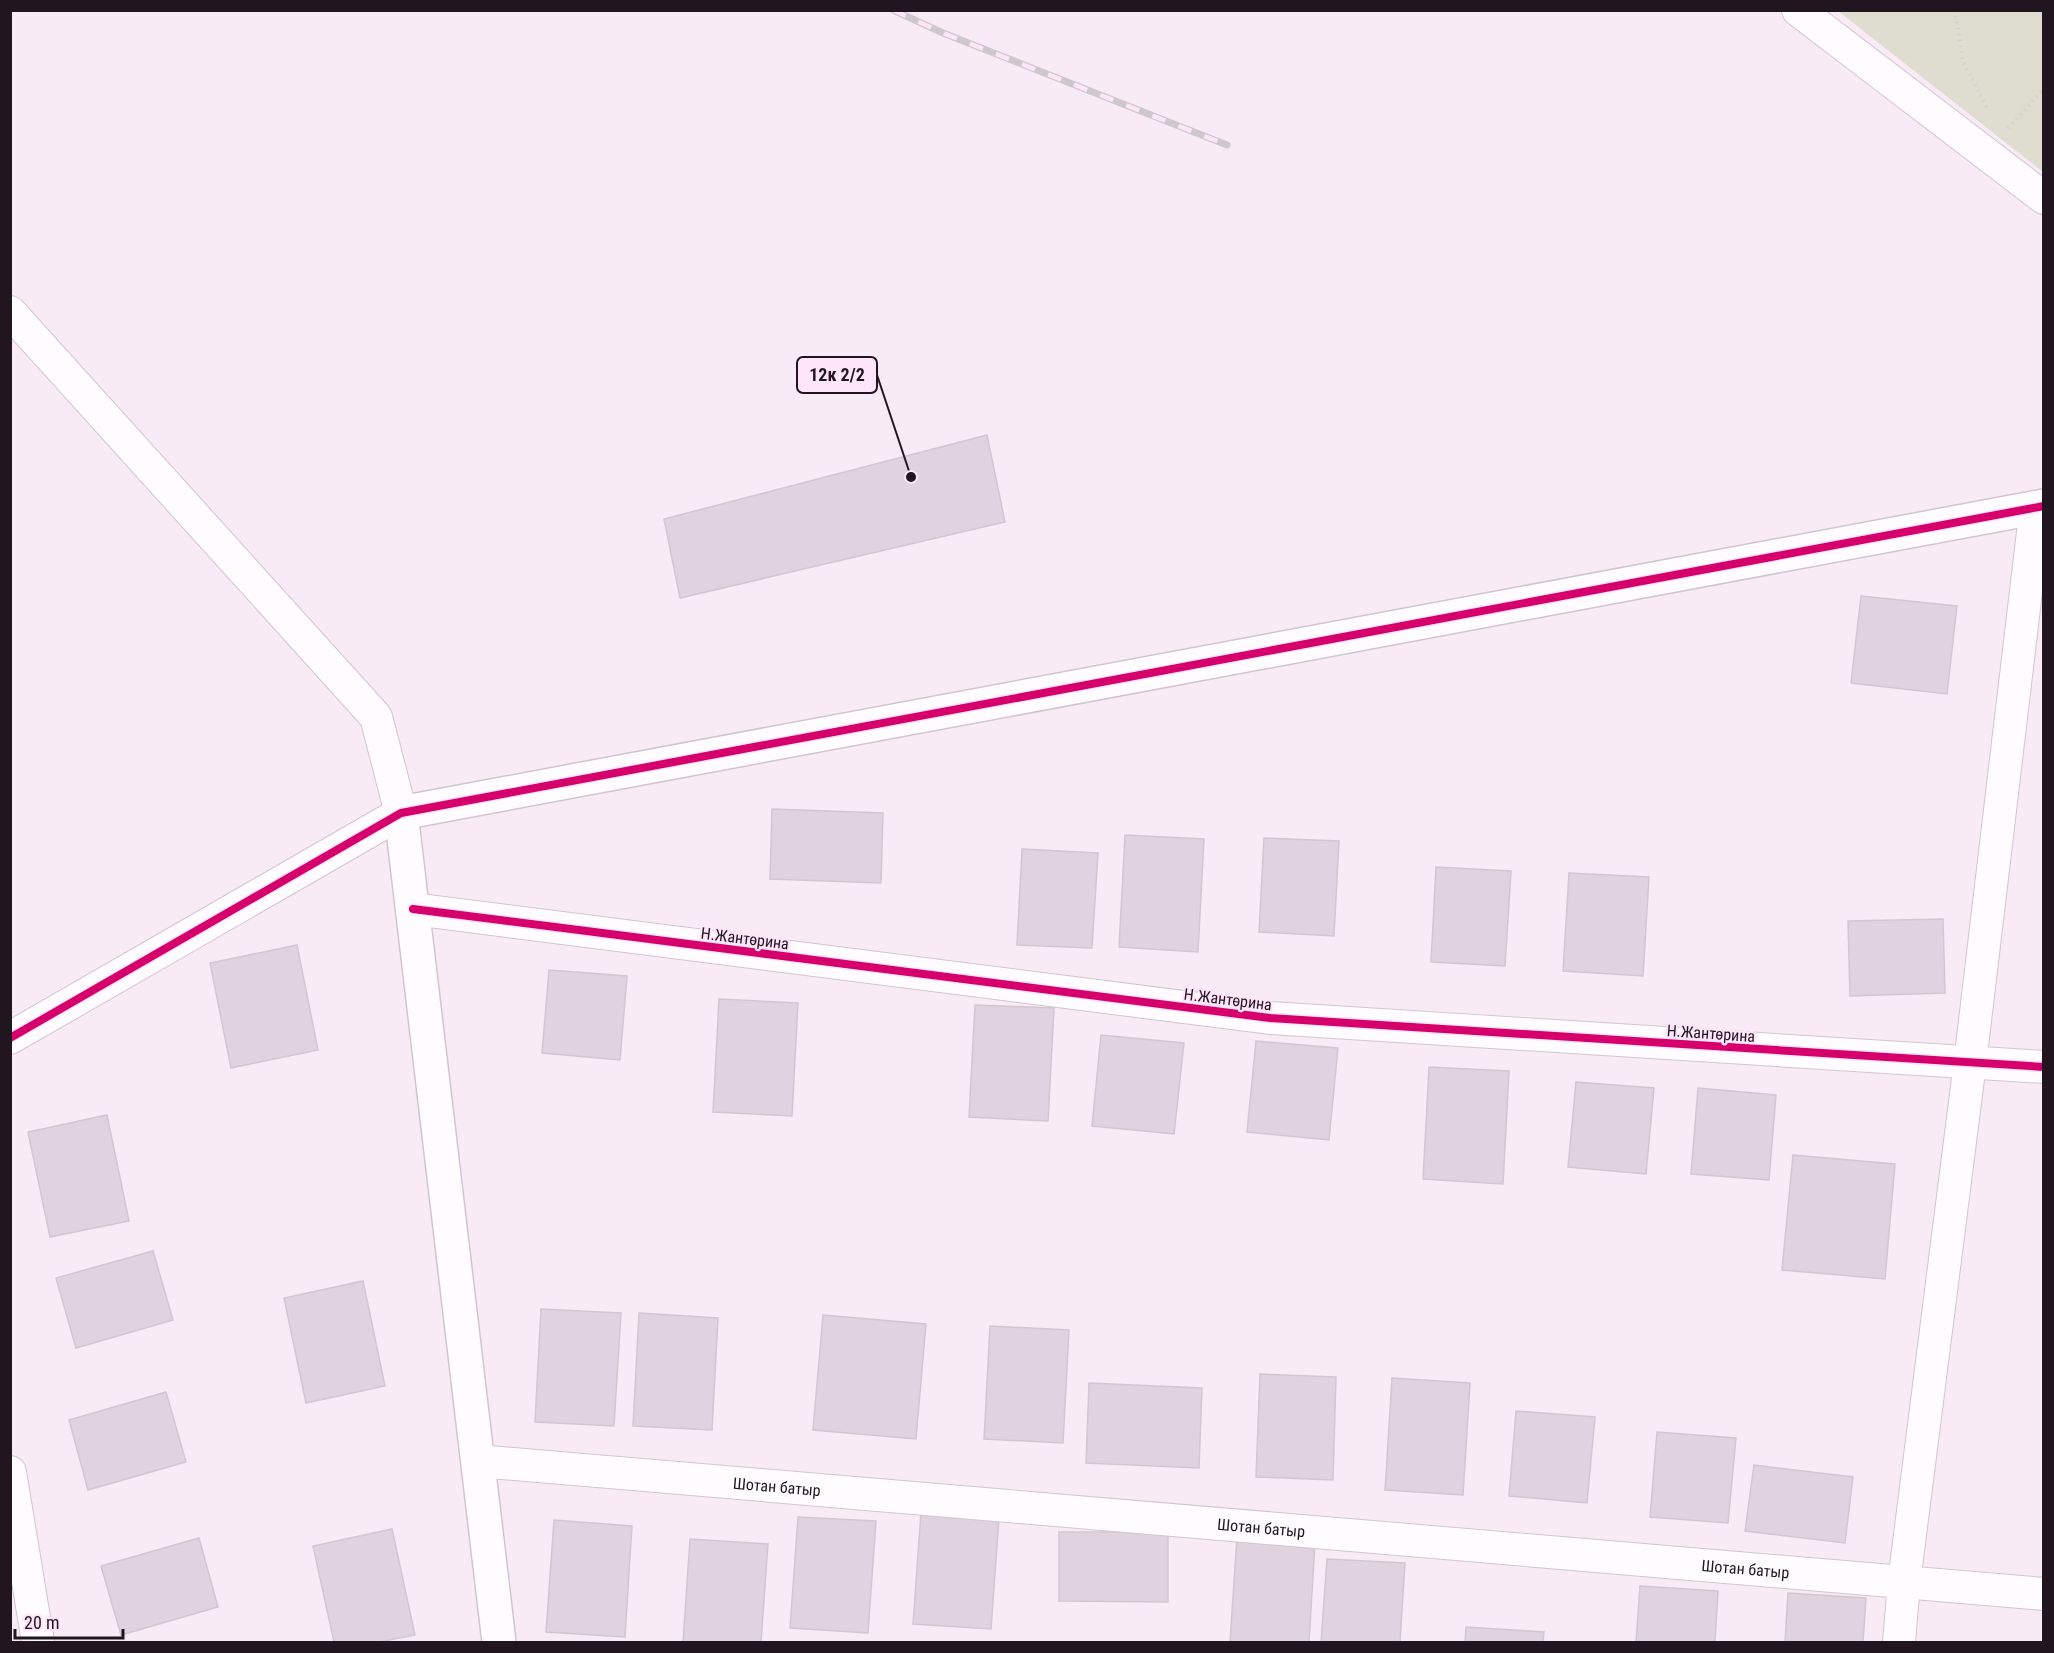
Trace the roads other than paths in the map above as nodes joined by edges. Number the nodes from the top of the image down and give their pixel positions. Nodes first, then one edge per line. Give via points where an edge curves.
1 (1798, 10) edge
2 (2043, 198) edge
3 (10, 312) edge
4 (2040, 506) edge
5 (401, 813) junction
6 (413, 909) junction
7 (10, 1038) edge
8 (1970, 1063) junction
9 (2043, 1067) edge
10 (478, 1461) junction
11 (10, 1472) edge
12 (1904, 1582) junction
13 (2043, 1594) edge
14 (36, 1641) edge
15 (499, 1642) edge
16 (1899, 1642) edge

1 - 2 street
3 - 5 street via 376,717
4 - 5 street
4 - 8 street
5 - 6 street
5 - 7 street
6 - 8 street, Н.Жантөрина via 1270,1018
6 - 10 street
8 - 9 street, Н.Жантөрина
8 - 12 street
10 - 12 street, Шотан батыр
10 - 15 street
11 - 14 street
12 - 13 street, Шотан батыр
12 - 16 street

